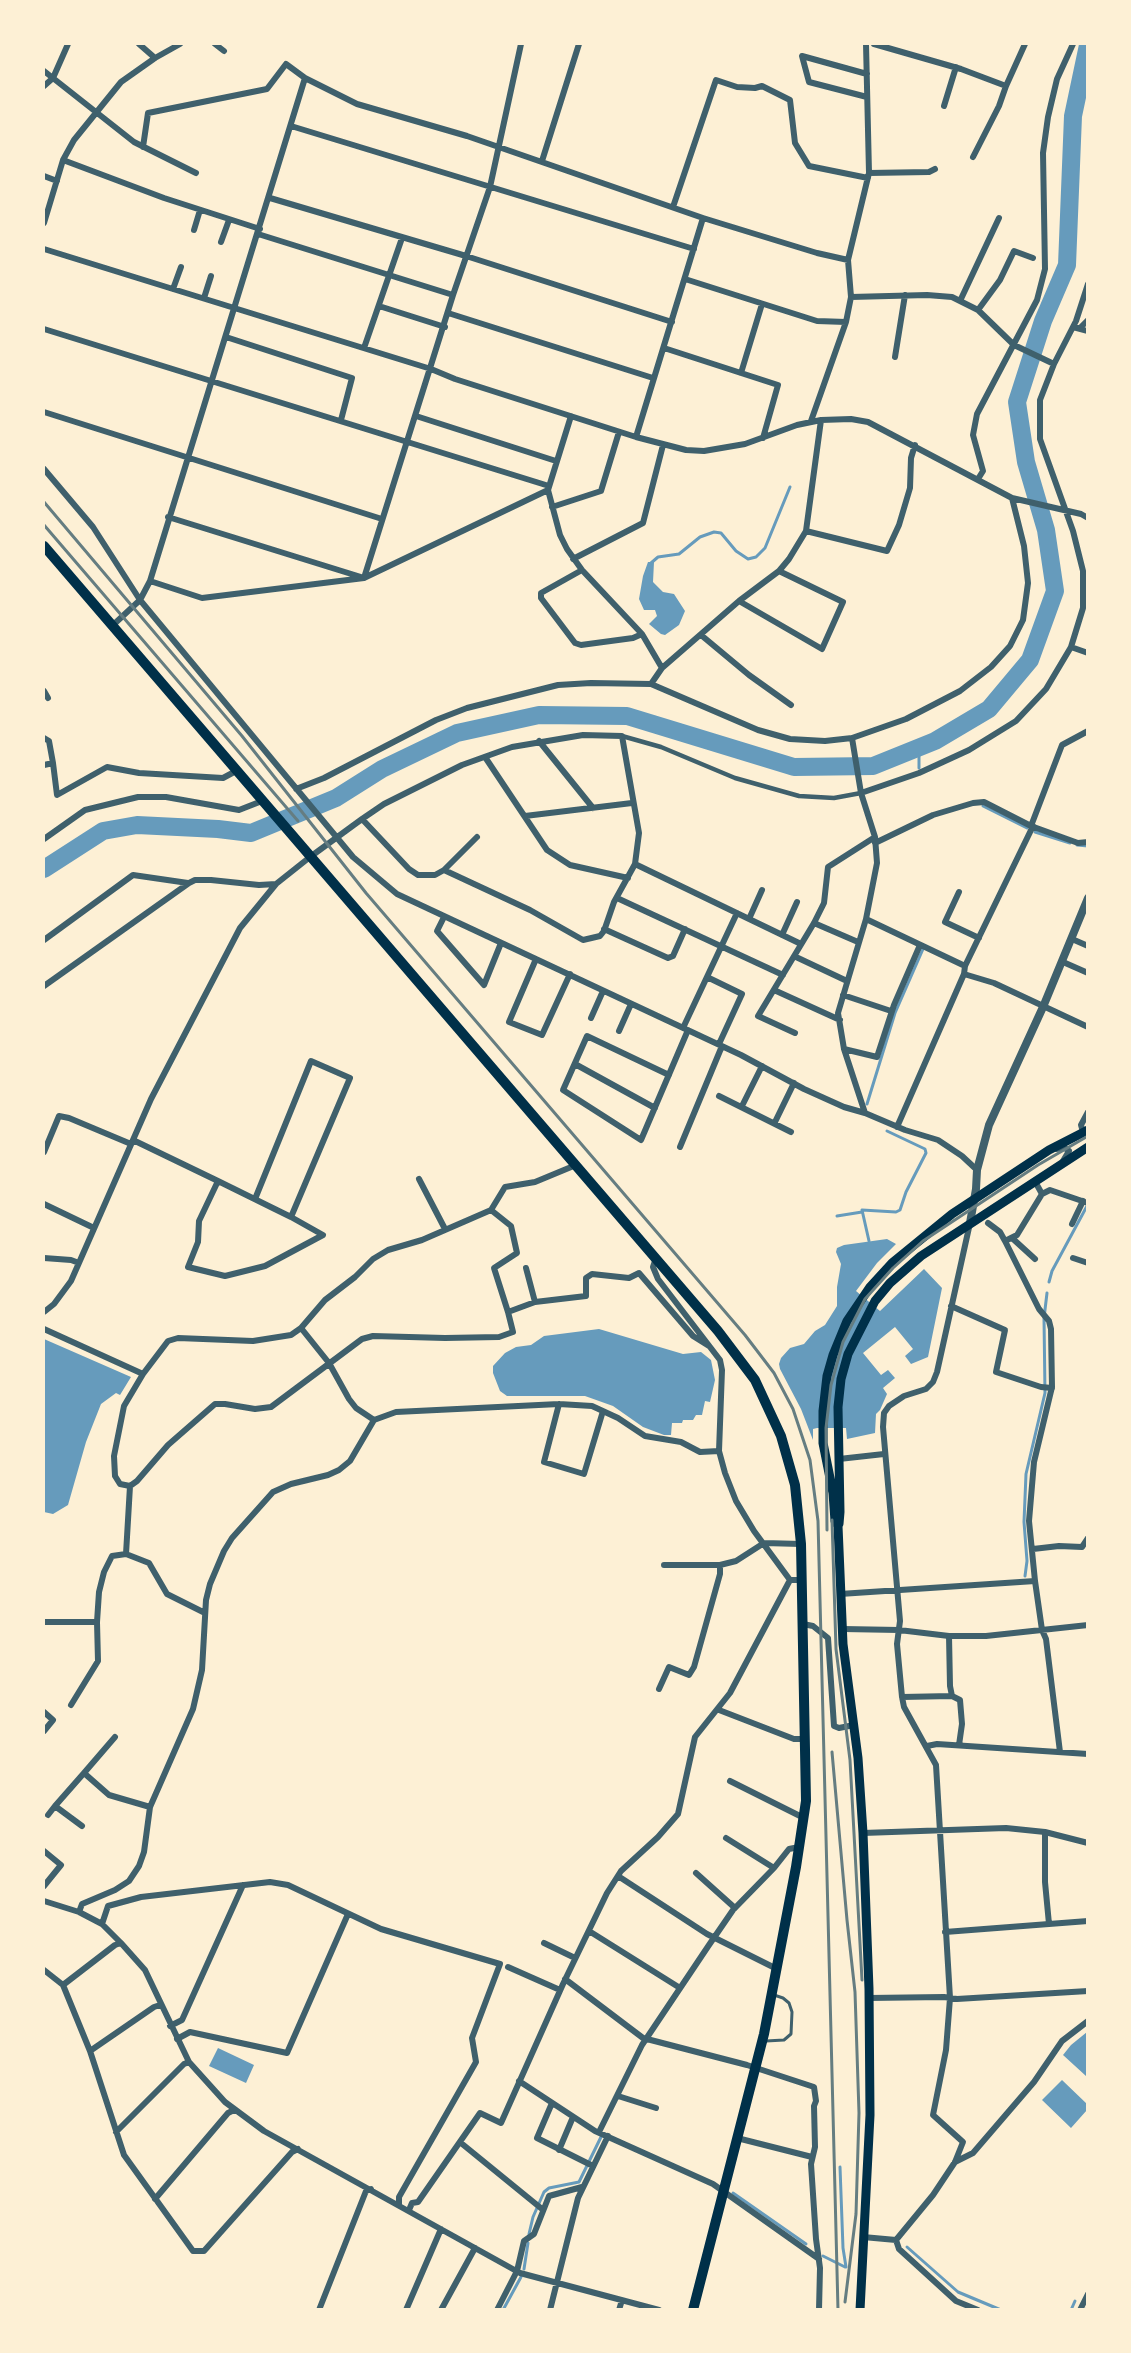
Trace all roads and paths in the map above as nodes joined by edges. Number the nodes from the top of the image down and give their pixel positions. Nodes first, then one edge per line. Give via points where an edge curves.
1 (68, 44) edge
2 (139, 44) edge
3 (180, 44) edge
4 (215, 44) edge
5 (521, 44) edge
6 (579, 44) edge
7 (866, 44) edge
8 (874, 44) edge
9 (1025, 44) edge
10 (1073, 44) edge
11 (224, 51) dead end
12 (154, 58) junction
13 (956, 67) junction
14 (44, 71) edge
15 (867, 74) junction
16 (52, 78) junction
17 (305, 78) junction
18 (44, 86) edge
19 (1006, 86) junction
20 (867, 97) junction
21 (944, 106) dead end
22 (98, 112) junction
23 (291, 126) junction
24 (143, 147) junction
25 (500, 147) junction
26 (973, 157) dead end
27 (63, 160) junction
28 (542, 161) junction
29 (935, 169) dead end
30 (196, 173) dead end
31 (868, 175) junction
32 (44, 176) edge
33 (57, 181) junction
34 (490, 187) junction
35 (270, 198) junction
36 (673, 207) junction
37 (200, 210) junction
38 (703, 218) junction
39 (999, 218) dead end
40 (229, 220) junction
41 (44, 223) edge
42 (194, 230) dead end
43 (259, 231) junction
44 (402, 238) junction
45 (221, 242) dead end
46 (44, 249) edge
47 (694, 249) junction
48 (466, 256) junction
49 (1033, 258) dead end
50 (848, 260) junction
51 (181, 267) dead end
52 (389, 275) junction
53 (211, 276) dead end
54 (685, 279) junction
55 (1088, 284) edge
56 (173, 289) junction
57 (453, 295) junction
58 (904, 295) junction
59 (851, 297) junction
60 (204, 298) junction
61 (960, 301) junction
62 (762, 304) junction
63 (379, 306) junction
64 (235, 308) junction
65 (978, 310) junction
66 (448, 313) junction
67 (1088, 320) edge
68 (672, 322) junction
69 (846, 322) junction
70 (445, 327) junction
71 (1077, 327) junction
72 (44, 329) edge
73 (1088, 331) edge
74 (226, 337) junction
75 (1015, 346) junction
76 (364, 348) junction
77 (664, 348) junction
78 (895, 357) dead end
79 (1053, 363) junction
80 (431, 369) junction
81 (741, 373) junction
82 (654, 378) junction
83 (212, 381) junction
84 (44, 412) edge
85 (416, 416) junction
86 (572, 416) junction
87 (341, 420) junction
88 (821, 420) junction
89 (811, 421) junction
90 (619, 432) junction
91 (636, 437) junction
92 (763, 438) junction
93 (407, 441) junction
94 (663, 445) junction
95 (915, 445) junction
96 (188, 457) junction
97 (556, 461) junction
98 (44, 469) edge
99 (978, 479) junction
100 (548, 488) junction
101 (1014, 498) junction
102 (552, 507) junction
103 (1064, 511) junction
104 (168, 518) junction
105 (1088, 518) edge
106 (382, 519) junction
107 (806, 531) junction
108 (44, 546) edge
109 (573, 559) junction
110 (582, 570) junction
111 (779, 571) junction
112 (364, 578) junction
113 (150, 581) junction
114 (140, 600) junction
115 (740, 601) junction
116 (1085, 609) edge
117 (111, 627) junction
118 (642, 634) junction
119 (701, 635) junction
120 (1071, 647) junction
121 (1088, 653) edge
122 (662, 668) junction
123 (651, 684) junction
124 (44, 691) edge
125 (48, 698) dead end
126 (791, 705) dead end
127 (1088, 731) edge
128 (622, 736) junction
129 (44, 738) edge
130 (852, 738) junction
131 (540, 741) junction
132 (486, 756) junction
133 (53, 763) junction
134 (44, 765) edge
135 (236, 771) junction
136 (298, 791) junction
137 (861, 793) junction
138 (263, 803) junction
139 (632, 803) junction
140 (593, 808) junction
141 (525, 816) junction
142 (362, 819) junction
143 (1032, 826) junction
144 (337, 837) junction
145 (477, 837) dead end
146 (44, 839) edge
147 (875, 840) junction
148 (1088, 842) edge
149 (310, 856) junction
150 (634, 864) junction
151 (444, 870) junction
152 (628, 878) junction
153 (189, 883) junction
154 (276, 884) junction
155 (762, 890) dead end
156 (959, 892) dead end
157 (617, 898) junction
158 (1088, 898) edge
159 (797, 902) dead end
160 (737, 913) junction
161 (444, 916) junction
162 (749, 919) junction
163 (866, 919) junction
164 (814, 923) junction
165 (604, 929) junction
166 (685, 929) junction
167 (782, 935) junction
168 (979, 938) junction
169 (1072, 939) junction
170 (44, 940) edge
171 (858, 942) junction
172 (501, 943) junction
173 (801, 944) junction
174 (920, 945) junction
175 (721, 946) junction
176 (1088, 946) edge
177 (796, 957) junction
178 (536, 959) junction
179 (1063, 962) junction
180 (965, 966) junction
181 (1088, 973) edge
182 (570, 974) junction
183 (964, 974) junction
184 (783, 975) junction
185 (707, 977) junction
186 (847, 981) junction
187 (44, 987) edge
188 (774, 990) junction
189 (603, 991) junction
190 (843, 995) junction
191 (631, 1004) junction
192 (1043, 1006) junction
193 (891, 1011) junction
194 (591, 1018) dead end
195 (840, 1020) junction
196 (1088, 1027) edge
197 (686, 1029) junction
198 (619, 1031) dead end
199 (795, 1033) dead end
200 (721, 1045) junction
201 (844, 1048) junction
202 (575, 1064) junction
203 (762, 1066) junction
204 (669, 1075) junction
205 (794, 1083) junction
206 (719, 1096) dead end
207 (742, 1106) junction
208 (655, 1108) junction
209 (1088, 1112) edge
210 (866, 1113) junction
211 (775, 1122) junction
212 (897, 1126) junction
213 (1085, 1131) edge
214 (791, 1132) dead end
215 (132, 1142) junction
216 (680, 1147) dead end
217 (1088, 1147) edge
218 (1049, 1150) junction
219 (44, 1152) edge
220 (1060, 1164) junction
221 (576, 1165) junction
222 (977, 1170) junction
223 (419, 1179) dead end
224 (218, 1181) junction
225 (1033, 1182) junction
226 (1042, 1194) junction
227 (255, 1199) junction
228 (975, 1199) junction
229 (1085, 1202) edge
230 (44, 1204) edge
231 (491, 1210) junction
232 (291, 1217) junction
233 (970, 1222) junction
234 (988, 1223) dead end
235 (1072, 1224) dead end
236 (94, 1228) junction
237 (445, 1229) junction
238 (1009, 1240) junction
239 (44, 1258) edge
240 (656, 1258) junction
241 (1073, 1258) dead end
242 (1035, 1259) dead end
243 (79, 1263) junction
244 (1088, 1263) edge
245 (526, 1268) dead end
246 (535, 1302) junction
247 (951, 1305) junction
248 (44, 1312) edge
249 (508, 1312) junction
250 (301, 1328) junction
251 (44, 1329) edge
252 (709, 1346) junction
253 (329, 1363) junction
254 (143, 1374) junction
255 (1047, 1388) junction
256 (559, 1404) junction
257 (603, 1411) junction
258 (374, 1420) junction
259 (719, 1451) junction
260 (884, 1455) junction
261 (839, 1459) junction
262 (130, 1486) junction
263 (838, 1526) junction
264 (1088, 1538) edge
265 (764, 1544) junction
266 (801, 1544) junction
267 (1085, 1547) edge
268 (1033, 1549) junction
269 (126, 1554) junction
270 (664, 1565) dead end
271 (720, 1565) junction
272 (790, 1580) junction
273 (802, 1580) junction
274 (1035, 1581) junction
275 (895, 1591) junction
276 (840, 1594) junction
277 (205, 1613) junction
278 (44, 1622) edge
279 (97, 1622) junction
280 (803, 1624) junction
281 (1088, 1625) edge
282 (843, 1629) junction
283 (899, 1630) junction
284 (1042, 1630) junction
285 (949, 1636) junction
286 (659, 1689) dead end
287 (952, 1696) junction
288 (902, 1697) junction
289 (71, 1705) dead end
290 (719, 1710) dead end
291 (44, 1712) edge
292 (854, 1725) junction
293 (44, 1731) edge
294 (115, 1737) dead end
295 (806, 1739) junction
296 (959, 1745) junction
297 (927, 1746) junction
298 (1060, 1752) junction
299 (1088, 1754) edge
300 (84, 1773) junction
301 (730, 1781) dead end
302 (56, 1806) junction
303 (150, 1807) junction
304 (48, 1815) dead end
305 (804, 1818) junction
306 (82, 1826) dead end
307 (940, 1830) junction
308 (1045, 1832) junction
309 (863, 1833) junction
310 (726, 1838) dead end
311 (1088, 1843) edge
312 (799, 1847) junction
313 (44, 1851) edge
314 (774, 1868) junction
315 (696, 1873) dead end
316 (618, 1876) junction
317 (243, 1885) junction
318 (44, 1886) edge
319 (44, 1901) edge
320 (735, 1908) junction
321 (79, 1912) junction
322 (348, 1914) junction
323 (1088, 1921) edge
324 (102, 1924) junction
325 (1049, 1924) junction
326 (589, 1931) junction
327 (945, 1932) junction
328 (714, 1938) junction
329 (121, 1943) junction
330 (544, 1943) dead end
331 (575, 1958) junction
332 (508, 1967) dead end
333 (777, 1969) junction
334 (44, 1970) edge
335 (565, 1979) junction
336 (63, 1985) junction
337 (680, 1988) junction
338 (560, 1990) junction
339 (1088, 1991) edge
340 (772, 1994) junction
341 (869, 1998) junction
342 (950, 1998) junction
343 (160, 2005) junction
344 (1088, 2021) edge
345 (170, 2026) junction
346 (177, 2039) junction
347 (646, 2040) junction
348 (762, 2042) junction
349 (90, 2051) junction
350 (189, 2062) junction
351 (755, 2068) junction
352 (519, 2081) junction
353 (618, 2096) junction
354 (552, 2103) junction
355 (656, 2108) dead end
356 (234, 2110) junction
357 (573, 2117) junction
358 (116, 2132) junction
359 (599, 2132) junction
360 (608, 2136) junction
361 (737, 2138) junction
362 (461, 2143) junction
363 (298, 2150) junction
364 (559, 2150) junction
365 (812, 2157) junction
366 (955, 2162) junction
367 (590, 2164) junction
368 (582, 2187) junction
369 (370, 2189) junction
370 (723, 2192) junction
371 (155, 2199) junction
372 (399, 2204) junction
373 (539, 2207) junction
374 (409, 2210) junction
375 (441, 2229) junction
376 (863, 2237) junction
377 (897, 2240) junction
378 (475, 2248) junction
379 (819, 2259) junction
380 (517, 2271) junction
381 (557, 2282) junction
382 (1088, 2294) edge
383 (622, 2300) junction
384 (319, 2310) edge
385 (406, 2310) edge
386 (441, 2310) edge
387 (497, 2310) edge
388 (550, 2310) edge
389 (619, 2310) edge
390 (659, 2310) edge
391 (693, 2310) edge
392 (819, 2310) edge
393 (860, 2310) edge
394 (978, 2310) edge
395 (1080, 2310) edge

1 - 16 street
2 - 12 street
3 - 12 street
4 - 11 street
5 - 25 street
6 - 28 street
7 - 15 street
8 - 13 street
9 - 19 street
10 - 75 street via 1048,117 1044,153 1045,269 1037,300
12 - 22 street via 122,82
13 - 19 street
13 - 21 street
14 - 16 street
15 - 20 street
15 - 20 street via 802,56 809,82
16 - 18 street
16 - 22 street
17 - 23 street
17 - 24 street via 286,64 267,89 148,113
17 - 25 street via 357,104
19 - 26 street
20 - 31 street
22 - 24 street
22 - 27 street
23 - 34 street
23 - 35 street
24 - 30 street
25 - 28 street
25 - 34 street
27 - 33 street
27 - 37 street
28 - 36 street
29 - 31 street
31 - 36 street via 810,166 795,143 790,100 762,86 737,87 716,80
31 - 50 street
32 - 33 street
33 - 41 street
34 - 47 street
34 - 48 street
35 - 43 street
35 - 44 street
36 - 38 street
37 - 40 street
37 - 42 street
38 - 47 street
38 - 50 street
39 - 61 street
40 - 43 street
40 - 45 street
43 - 52 street
43 - 64 street
44 - 48 street
44 - 52 street
46 - 56 street
47 - 54 street
48 - 57 street
48 - 68 street
49 - 65 street via 1014,250 1000,280
50 - 59 street
51 - 56 street
52 - 57 street
52 - 63 street
53 - 60 street
54 - 62 street
54 - 68 street
55 - 71 street
56 - 60 street
57 - 66 street
58 - 59 street
58 - 61 street via 952,297
58 - 78 street
59 - 69 street
60 - 64 street
61 - 65 street
62 - 69 street via 817,321
62 - 81 street
63 - 70 street
63 - 76 street
64 - 74 street
64 - 76 street
65 - 75 street
66 - 70 street
66 - 82 street
67 - 71 street
68 - 77 street
69 - 89 street
70 - 80 street
71 - 73 street
71 - 79 street
72 - 83 street
74 - 83 street
74 - 87 street via 352,378
75 - 79 street
75 - 99 street via 977,414 973,435 983,471
76 - 80 street
77 - 81 street
77 - 82 street
79 - 103 street via 1040,400 1040,439
80 - 85 street
80 - 86 street
81 - 92 street via 778,385
82 - 91 street
83 - 87 street
83 - 96 street
84 - 96 street
85 - 93 street
85 - 97 street
86 - 90 street
86 - 97 street
87 - 93 street
88 - 89 street
88 - 95 street via 868,422
88 - 107 street
89 - 92 street
90 - 91 street
90 - 102 street via 601,490
91 - 94 street
92 - 94 street via 704,451
93 - 100 street
93 - 106 street
94 - 109 street via 643,523
95 - 99 street
95 - 107 street via 910,488 887,551
96 - 104 street
96 - 106 street
97 - 100 street
98 - 114 street via 93,527
99 - 101 street
100 - 102 street
100 - 112 street
101 - 103 street
101 - 130 street via 1028,583 1023,620 1010,646 991,668 960,691 906,719
102 - 109 street via 560,535
103 - 105 street
103 - 116 street via 1083,571
104 - 112 street
104 - 113 street
106 - 112 street
107 - 111 street
108 - 117 highway
109 - 110 street
110 - 118 street
110 - 118 street via 541,593 575,643
111 - 115 street
111 - 115 street via 843,602 822,649
112 - 113 street via 202,598
113 - 114 street
114 - 117 street
114 - 136 street
115 - 119 street
116 - 120 street
117 - 135 highway
118 - 122 street
119 - 122 street
119 - 126 street
120 - 121 street
120 - 137 street via 1046,689 1016,721 969,750
122 - 123 street
123 - 130 street via 758,730 790,739
123 - 136 street via 558,685 467,708
124 - 125 street
127 - 143 street via 1062,744
128 - 131 street via 583,735
128 - 137 street via 661,747 735,778 799,796 834,798
128 - 139 street
129 - 133 street via 49,741
130 - 137 street
131 - 132 street
131 - 140 street
132 - 141 street
132 - 142 street via 423,783
133 - 134 street
133 - 135 street via 57,795 107,767 223,778
135 - 138 highway
136 - 144 street
137 - 147 street
138 - 146 street via 239,810 166,797 138,797 85,810
138 - 149 highway
139 - 140 street
139 - 150 street via 639,833
140 - 141 street
141 - 152 street via 558,860
142 - 144 street
142 - 151 street via 417,875 435,875
143 - 147 street via 984,802 933,815
143 - 148 street via 1078,843
143 - 168 street
144 - 149 street
144 - 161 street via 353,857 397,894
145 - 151 street
147 - 163 street via 877,863
147 - 164 street via 828,867 824,903
149 - 154 street
149 - 221 highway
150 - 152 street
150 - 160 street
151 - 165 street via 583,940 600,936
152 - 157 street
153 - 154 street via 211,880
153 - 170 street via 132,875
153 - 187 street
154 - 215 street via 240,928 171,1058
155 - 162 street
156 - 168 street via 945,922
157 - 165 street
157 - 166 street
158 - 169 street
159 - 167 street
160 - 162 street
160 - 175 street
161 - 172 street
161 - 172 street via 437,931 484,985
162 - 167 street
163 - 171 street
163 - 174 street
164 - 171 street
164 - 173 street
165 - 166 street via 668,958 673,956
166 - 175 street
167 - 173 street
168 - 180 street
169 - 176 street
169 - 179 street
171 - 186 street
172 - 178 street
173 - 177 street
174 - 180 street
174 - 193 street
175 - 184 street
175 - 185 street
177 - 184 street
177 - 186 street
178 - 182 street
178 - 182 street via 509,1022 542,1035
179 - 181 street
179 - 192 street
180 - 183 street
182 - 189 street
183 - 192 street
183 - 212 street
184 - 188 street
185 - 197 street
185 - 200 street via 742,994
186 - 190 street
188 - 195 street
188 - 199 street via 758,1016
189 - 191 street
189 - 194 street
190 - 193 street
190 - 195 street
191 - 197 street
191 - 198 street
192 - 196 street
192 - 222 street via 989,1125
193 - 201 street via 877,1057
195 - 201 street
197 - 200 street
197 - 204 street
200 - 203 street
200 - 216 street
201 - 210 street
202 - 204 street via 587,1036
202 - 208 street
202 - 208 street via 563,1090 641,1140
203 - 205 street
203 - 207 street
204 - 208 street
205 - 210 street
205 - 211 street
206 - 207 street
207 - 211 street
209 - 213 street via 1081,1125
210 - 212 street
211 - 214 street
212 - 222 street via 947,1145
213 - 218 main road
215 - 219 street via 59,1116
215 - 224 street
215 - 236 street
217 - 220 main road
218 - 220 street via 1069,1151
218 - 228 main road
220 - 225 main road
221 - 231 street via 535,1182 505,1187
221 - 240 highway
222 - 228 street
223 - 237 street
224 - 227 street
224 - 232 street via 199,1221 198,1242 188,1267 225,1276 235,1274 265,1266 323,1235
225 - 226 street
225 - 233 main road
226 - 229 street via 1050,1190
226 - 238 street via 1017,1236
227 - 232 street
227 - 232 street via 311,1061 350,1078
228 - 233 street
228 - 263 main road via 912,1245 883,1272 847,1321 833,1355 824,1399 825,1455
229 - 235 street
230 - 236 street
231 - 237 street
231 - 249 street via 510,1226 517,1253 494,1268
233 - 247 street
233 - 261 main road via 890,1283 858,1332 842,1373 838,1400
234 - 238 street
236 - 243 street
237 - 250 street via 373,1258 325,1300
238 - 242 street
238 - 255 street via 1014,1262 1049,1321
239 - 243 street
240 - 252 street via 653,1267 658,1279
240 - 266 highway via 741,1360 770,1409 795,1485
241 - 244 street
243 - 248 street via 71,1281
245 - 246 street
246 - 249 street
246 - 252 street via 586,1296 586,1278 592,1274 629,1278 639,1273 693,1336
247 - 255 street via 1005,1330 996,1372
247 - 260 street via 933,1383 904,1396 884,1413
249 - 253 street via 513,1332 499,1337 373,1336 362,1339
250 - 253 street
250 - 254 street via 291,1335 253,1341 178,1338 168,1341
251 - 254 street
252 - 259 street via 720,1360 722,1370
253 - 258 street via 356,1408
253 - 262 street via 271,1407 214,1404
254 - 262 street via 124,1406 114,1456 115,1476 120,1484
255 - 268 street via 1033,1468 1029,1521
256 - 257 street via 592,1406
256 - 257 street via 544,1462 584,1474
256 - 258 street via 396,1412
257 - 259 street via 645,1436 681,1442 700,1452
258 - 277 street via 350,1461 339,1470 273,1492 232,1538 210,1584
259 - 265 street via 736,1501
260 - 261 street
260 - 275 street
261 - 263 main road
262 - 269 street
263 - 276 main road
264 - 267 street
265 - 266 street
265 - 271 street via 736,1561
265 - 272 street
266 - 273 highway
267 - 268 street
268 - 274 street
269 - 277 street via 149,1563 167,1594
269 - 279 street via 112,1556 104,1572
270 - 271 street
271 - 286 street via 694,1667 689,1675 669,1667
272 - 273 street
272 - 316 street via 730,1693 695,1737 678,1814
273 - 280 highway
274 - 275 street
274 - 284 street
275 - 276 street
275 - 283 street
276 - 282 main road
277 - 303 street via 202,1670 193,1709
278 - 279 street
279 - 289 street via 98,1661
280 - 292 street via 813,1626 828,1638 834,1726
280 - 295 highway
281 - 284 street
282 - 283 street
282 - 292 main road
283 - 285 street
283 - 288 street
284 - 285 street
284 - 298 street
285 - 287 street
287 - 288 street
287 - 296 street via 960,1700
288 - 297 street
290 - 295 street via 794,1739
291 - 293 street via 53,1720
292 - 309 main road
294 - 300 street
295 - 305 highway
296 - 297 street
296 - 298 street
297 - 307 street via 936,1765
298 - 299 street
300 - 302 street
300 - 303 street via 109,1794
301 - 305 street
302 - 304 street
302 - 306 street
303 - 321 street via 144,1852 134,1875 115,1890 82,1904
305 - 312 highway
307 - 308 street via 1006,1828
307 - 309 street
307 - 327 street
308 - 311 street
308 - 325 street
309 - 341 main road
310 - 314 street
312 - 314 street via 790,1848
312 - 333 highway
313 - 318 street via 61,1865
314 - 320 street
315 - 320 street
316 - 326 street
316 - 328 street
317 - 322 street via 288,1885
317 - 324 street via 141,1897 108,1906
317 - 345 street via 182,2020
319 - 321 street
320 - 328 street
321 - 324 street
322 - 346 street via 287,2053 189,2032
322 - 372 street via 381,1929 500,1964 472,2038 476,2062 399,2197
323 - 325 street
324 - 329 street
325 - 327 street
326 - 331 street
326 - 337 street
327 - 342 street
328 - 333 street
328 - 337 street
329 - 336 street
329 - 343 street via 144,1970
330 - 331 street
331 - 335 street
332 - 338 street
333 - 340 highway
334 - 336 street
335 - 338 street
335 - 347 street
336 - 349 street
337 - 347 street
338 - 352 street
339 - 342 street
340 - 348 highway
340 - 348 lane via 789,2003 791,2034 784,2040
341 - 342 street
341 - 376 main road via 870,2115
342 - 366 street via 946,2050 933,2115 963,2142
343 - 345 street
343 - 349 street
344 - 366 street via 1062,2041 1034,2082 973,2153
345 - 346 street
346 - 350 street
347 - 351 street
347 - 353 street
348 - 351 highway
349 - 358 street
350 - 356 street
350 - 358 street
351 - 361 highway
351 - 365 street via 814,2087
352 - 354 street
352 - 362 street via 501,2123 480,2113
353 - 355 street
353 - 359 street
354 - 357 street
354 - 364 street via 537,2137
356 - 363 street
356 - 371 street
357 - 359 street
357 - 364 street
358 - 371 street via 124,2155
359 - 360 street
360 - 367 street
360 - 370 street
361 - 365 street
361 - 370 highway
362 - 373 street
362 - 374 street
363 - 369 street
363 - 371 street via 292,2152 204,2251 193,2251
364 - 367 street
365 - 379 street
366 - 377 street
367 - 368 street
368 - 373 street via 551,2194
368 - 381 street
369 - 372 street
369 - 384 street
370 - 379 street
370 - 391 highway
372 - 374 street
373 - 380 street via 534,2234 524,2241
374 - 375 street
375 - 378 street
375 - 385 street
376 - 377 street
376 - 393 main road
377 - 394 street via 899,2249 956,2301
378 - 380 street
378 - 386 street
379 - 392 street
380 - 381 street
380 - 387 street
381 - 383 street
381 - 388 street
382 - 395 street
383 - 389 street
383 - 390 street

